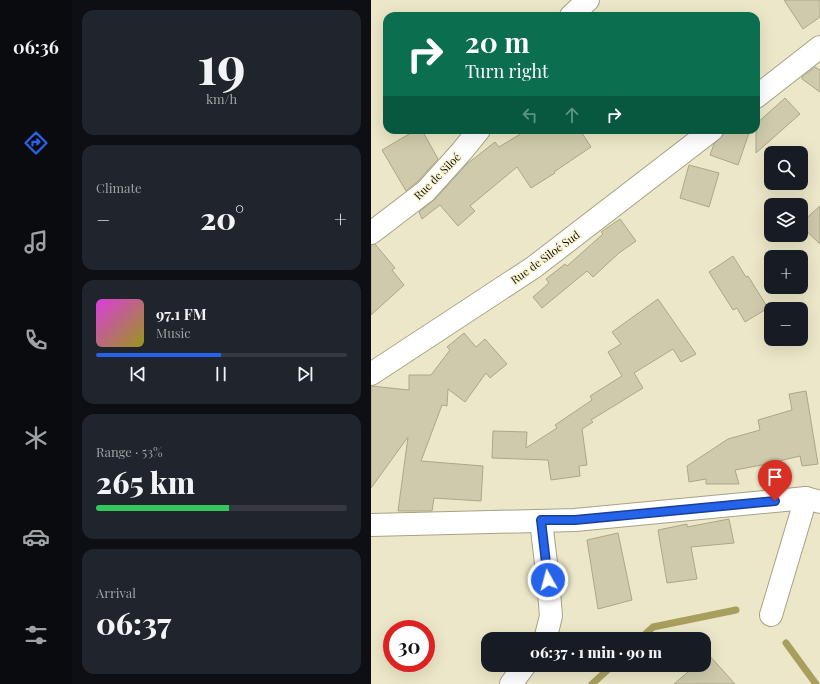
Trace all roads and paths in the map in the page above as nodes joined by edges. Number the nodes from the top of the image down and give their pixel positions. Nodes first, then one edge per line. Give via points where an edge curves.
1 (588, 0) edge
2 (575, 12) edge
3 (820, 47) edge
4 (760, 93) edge
5 (476, 134) edge
6 (708, 134) edge
7 (371, 233) edge
8 (371, 374) edge
9 (813, 500) edge
10 (541, 520) junction
11 (371, 525) edge
12 (771, 615) dead end
13 (547, 632) edge
14 (520, 672) edge
15 (511, 684) edge

1 - 2 street
3 - 4 street
5 - 7 street, Rue de Siloé via 426,191
6 - 8 street, Rue de Siloé Sud via 534,267
9 - 10 street via 575,520
9 - 12 street
10 - 11 street
10 - 13 street via 551,616
14 - 15 street

